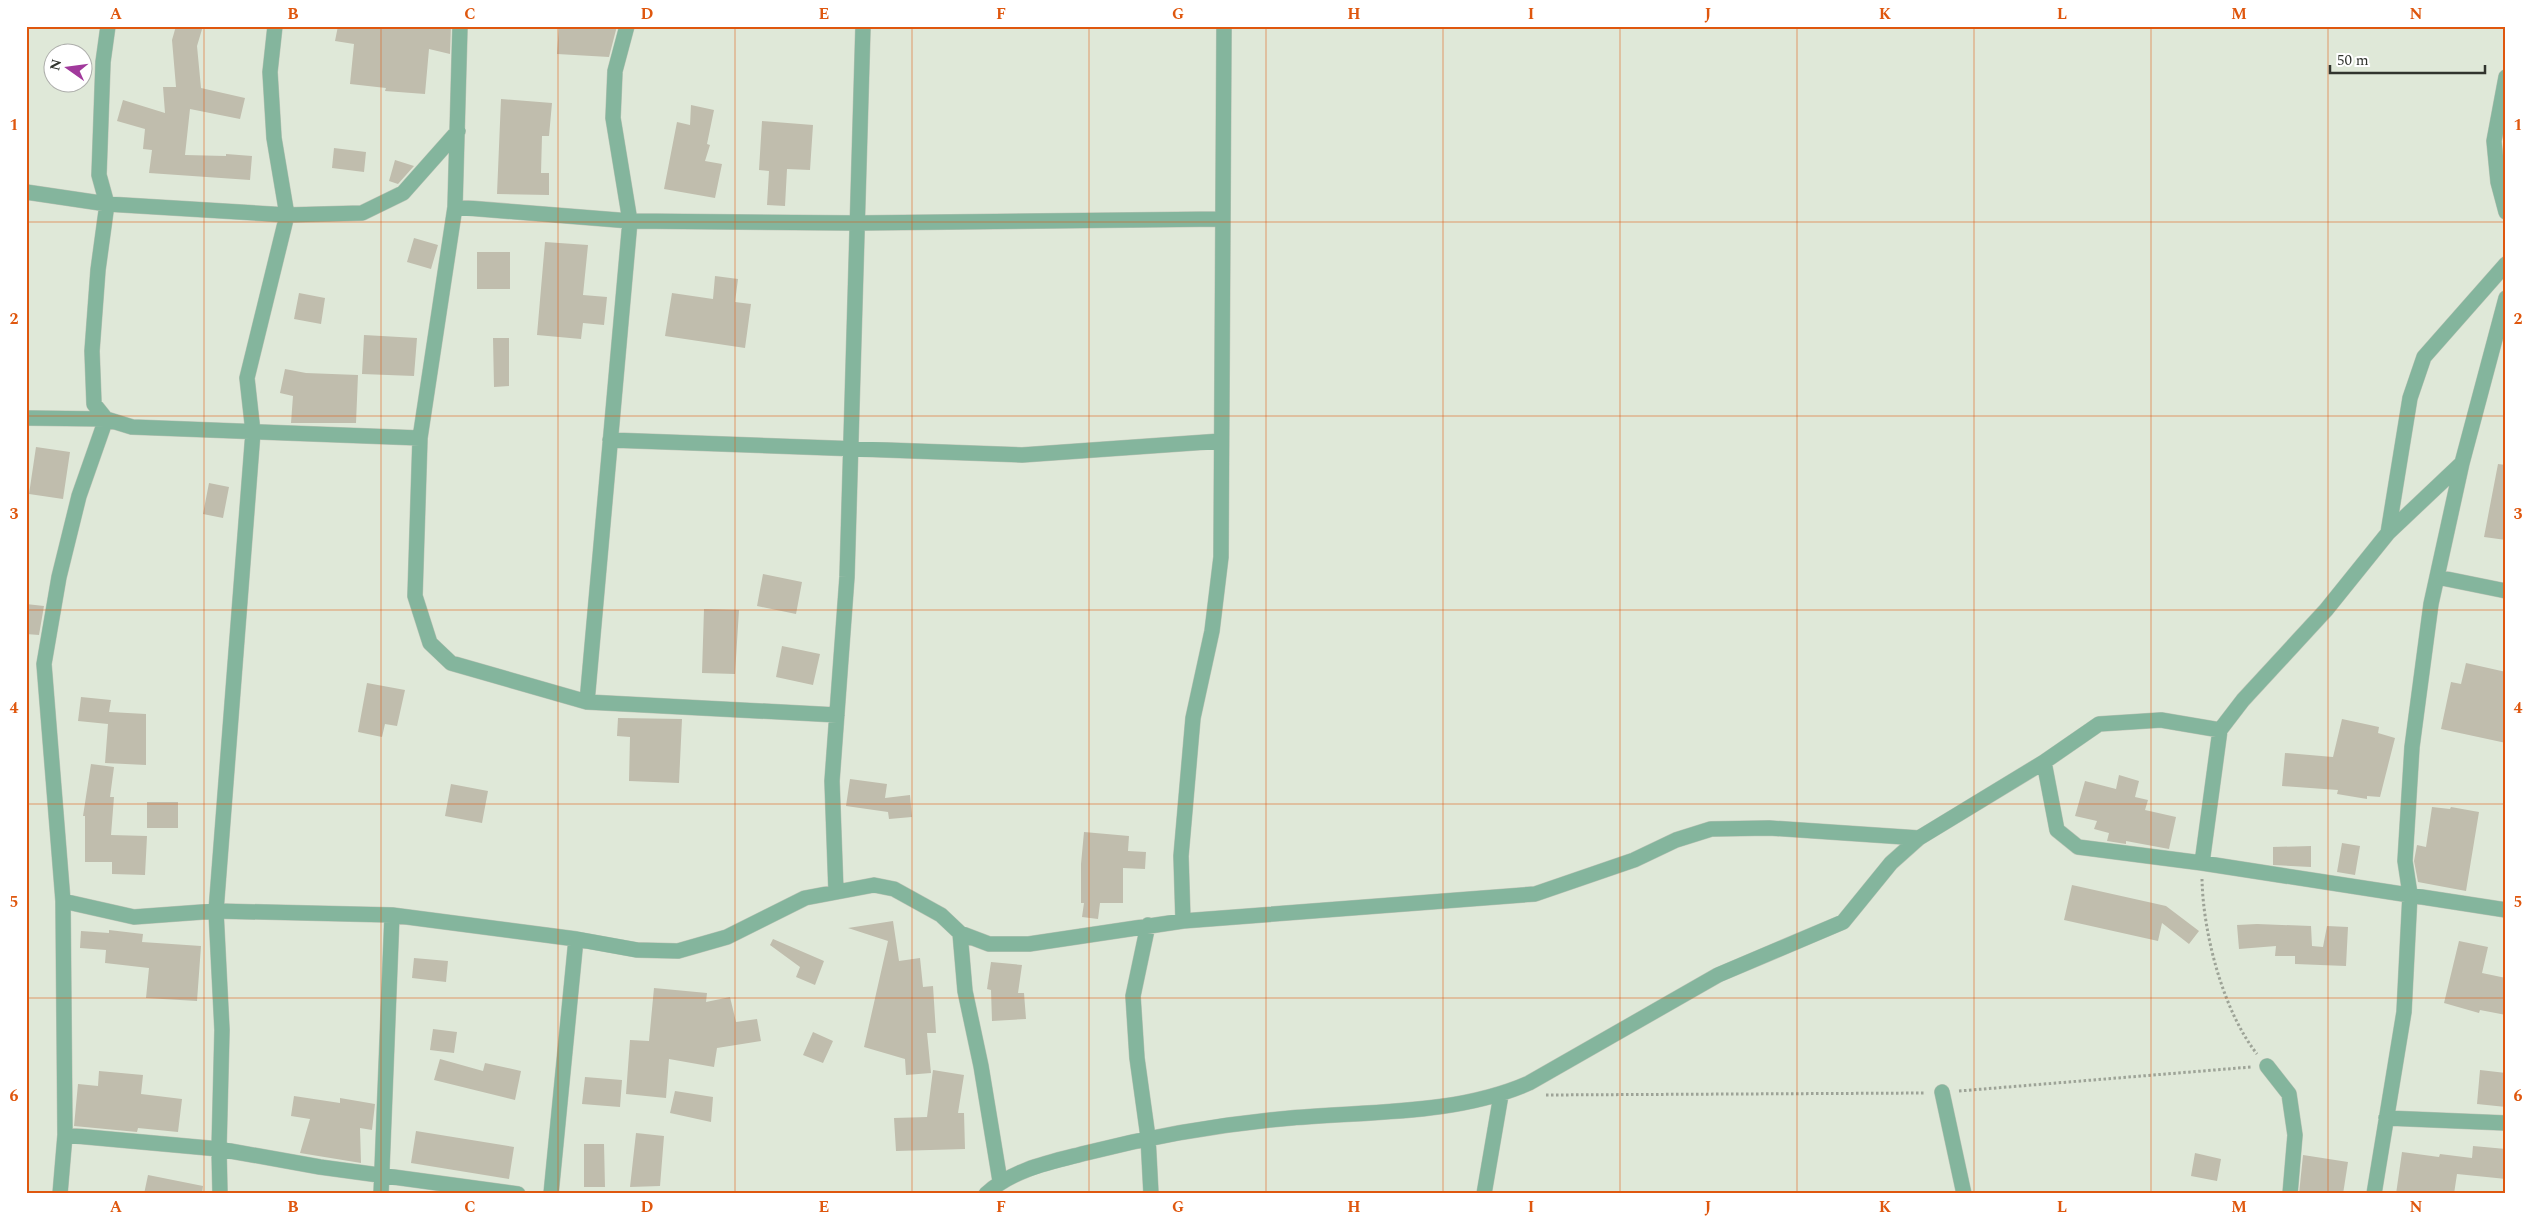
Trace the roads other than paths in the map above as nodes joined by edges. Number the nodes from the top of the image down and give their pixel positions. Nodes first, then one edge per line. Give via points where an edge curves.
1 (108, 26) edge
2 (274, 26) edge
3 (460, 26) edge
4 (627, 26) edge
5 (863, 26) edge
6 (1224, 26) edge
7 (2506, 77) edge
8 (458, 131) junction
9 (26, 192) edge
10 (107, 204) junction
11 (456, 208) junction
12 (2506, 212) edge
13 (286, 215) junction
14 (1222, 219) junction
15 (630, 221) junction
16 (857, 223) junction
17 (2506, 264) edge
18 (2506, 298) edge
19 (26, 418) edge
20 (106, 419) junction
21 (253, 432) junction
22 (420, 438) junction
23 (610, 440) junction
24 (1221, 441) junction
25 (850, 450) junction
26 (2462, 463) junction
27 (2388, 533) junction
28 (2437, 577) junction
29 (2506, 591) edge
30 (588, 702) junction
31 (837, 715) junction
32 (2220, 730) junction
33 (2044, 762) junction
34 (1920, 838) junction
35 (2202, 863) junction
36 (836, 892) junction
37 (2410, 894) junction
38 (63, 901) junction
39 (2506, 910) edge
40 (216, 911) junction
41 (392, 916) junction
42 (1183, 922) junction
43 (1148, 925) junction
44 (960, 933) junction
45 (576, 939) junction
46 (2267, 1066) road end
47 (1942, 1092) road end
48 (1501, 1095) junction
49 (2386, 1118) junction
50 (2506, 1123) edge
51 (65, 1135) junction
52 (1148, 1138) junction
53 (219, 1149) junction
54 (381, 1175) junction
55 (1000, 1181) junction
56 (60, 1194) edge
57 (220, 1194) edge
58 (381, 1194) edge
59 (518, 1194) edge
60 (551, 1194) edge
61 (986, 1194) edge
62 (1151, 1194) edge
63 (1484, 1194) edge
64 (1964, 1194) edge
65 (2290, 1194) edge
66 (2374, 1194) edge

1 - 10 street via 103,62 100,175
2 - 13 street via 270,72 274,138
3 - 8 street
4 - 15 street via 615,71 613,118
5 - 16 street
6 - 14 street
7 - 12 street via 2494,141 2498,182
8 - 11 street
8 - 13 street via 403,192 362,213
9 - 10 street
10 - 13 street
10 - 20 street via 92,351 94,404
11 - 15 street
11 - 22 street
13 - 21 street via 247,378
14 - 16 street
14 - 24 street
15 - 16 street
15 - 23 street
16 - 25 street
17 - 27 street via 2424,357 2410,398
18 - 26 street
19 - 20 street
20 - 21 street via 132,427
20 - 38 street via 79,496 59,577 44,664
21 - 22 street
21 - 40 street
22 - 30 street via 415,596 430,643 451,663
23 - 25 street
23 - 30 street
24 - 25 street via 1022,455
24 - 42 street via 1221,557 1212,631 1193,718 1181,856
25 - 31 street via 848,577
26 - 27 street
26 - 28 street
27 - 32 street via 2326,610 2243,700
28 - 29 street
28 - 37 street via 2412,747 2405,861
30 - 31 street
31 - 36 street via 832,781
32 - 33 street via 2161,720 2099,724
32 - 35 street
33 - 34 street
33 - 35 street via 2057,830 2078,847
34 - 42 street via 1769,828 1711,829 1535,894
34 - 48 street via 1891,863 1842,922 1718,975
35 - 37 street
36 - 44 street via 874,885 894,889 941,915
36 - 45 street via 805,898 727,937 678,950 637,950
37 - 39 street
37 - 49 street via 2404,1012
38 - 40 street via 134,917
38 - 51 street
40 - 41 street
40 - 53 street via 222,1030
41 - 45 street
41 - 54 street
42 - 43 street
43 - 44 street via 1029,944 989,944
43 - 52 street via 1133,996 1137,1058
44 - 55 street via 965,991
45 - 60 street
46 - 65 street via 2289,1094 2295,1135
47 - 64 street
48 - 52 street via 1444,1106 1289,1118
48 - 63 street
49 - 50 street
49 - 66 street
51 - 53 street
51 - 56 street
52 - 55 street via 1039,1165
52 - 62 street
53 - 54 street
53 - 57 street
54 - 58 street
54 - 59 street
55 - 61 street

